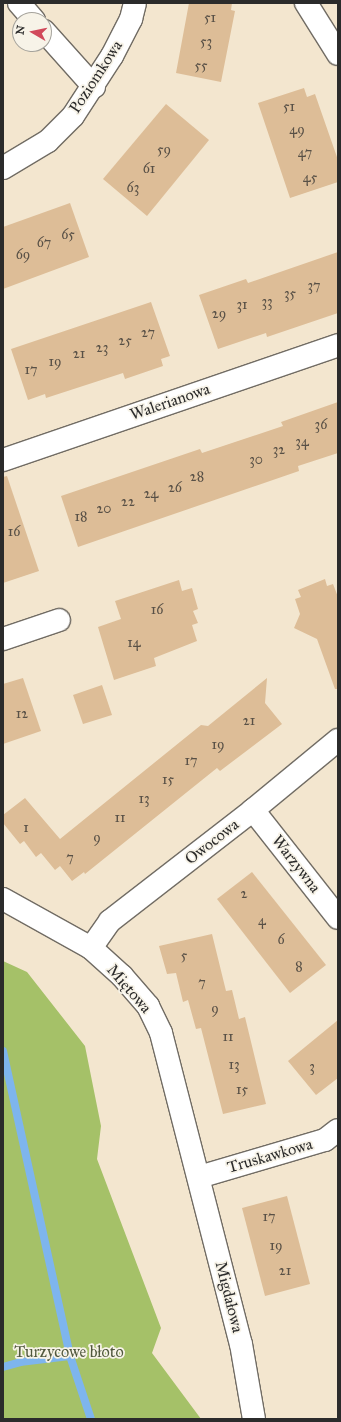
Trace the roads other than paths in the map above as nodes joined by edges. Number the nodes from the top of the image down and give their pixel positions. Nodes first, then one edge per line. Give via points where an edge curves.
1 (19, 3) edge
2 (135, 3) edge
3 (306, 3) edge
4 (27, 12) edge
5 (52, 40) edge
6 (338, 54) edge
7 (94, 87) junction
8 (3, 168) edge
9 (338, 344) edge
10 (3, 460) edge
11 (59, 620) dead end
12 (3, 639) edge
13 (338, 740) edge
14 (253, 810) junction
15 (3, 899) edge
16 (338, 918) edge
17 (91, 948) junction
18 (338, 1130) edge
19 (199, 1177) junction
20 (254, 1419) edge

1 - 4 street
2 - 7 street, Poziomkowa via 131,19
3 - 6 street
5 - 7 street
7 - 8 street, Poziomkowa via 73,116 48,141
9 - 10 street, Walerianowa
11 - 12 street
13 - 14 street, Owocowa
14 - 16 street, Warzywna
14 - 17 street, Owocowa via 110,921
15 - 17 street, Miętowa
17 - 19 street, Miętowa via 122,976 148,1006 162,1033
18 - 19 street, Truskawkowa via 325,1140
19 - 20 street, Migdałowa via 241,1344

